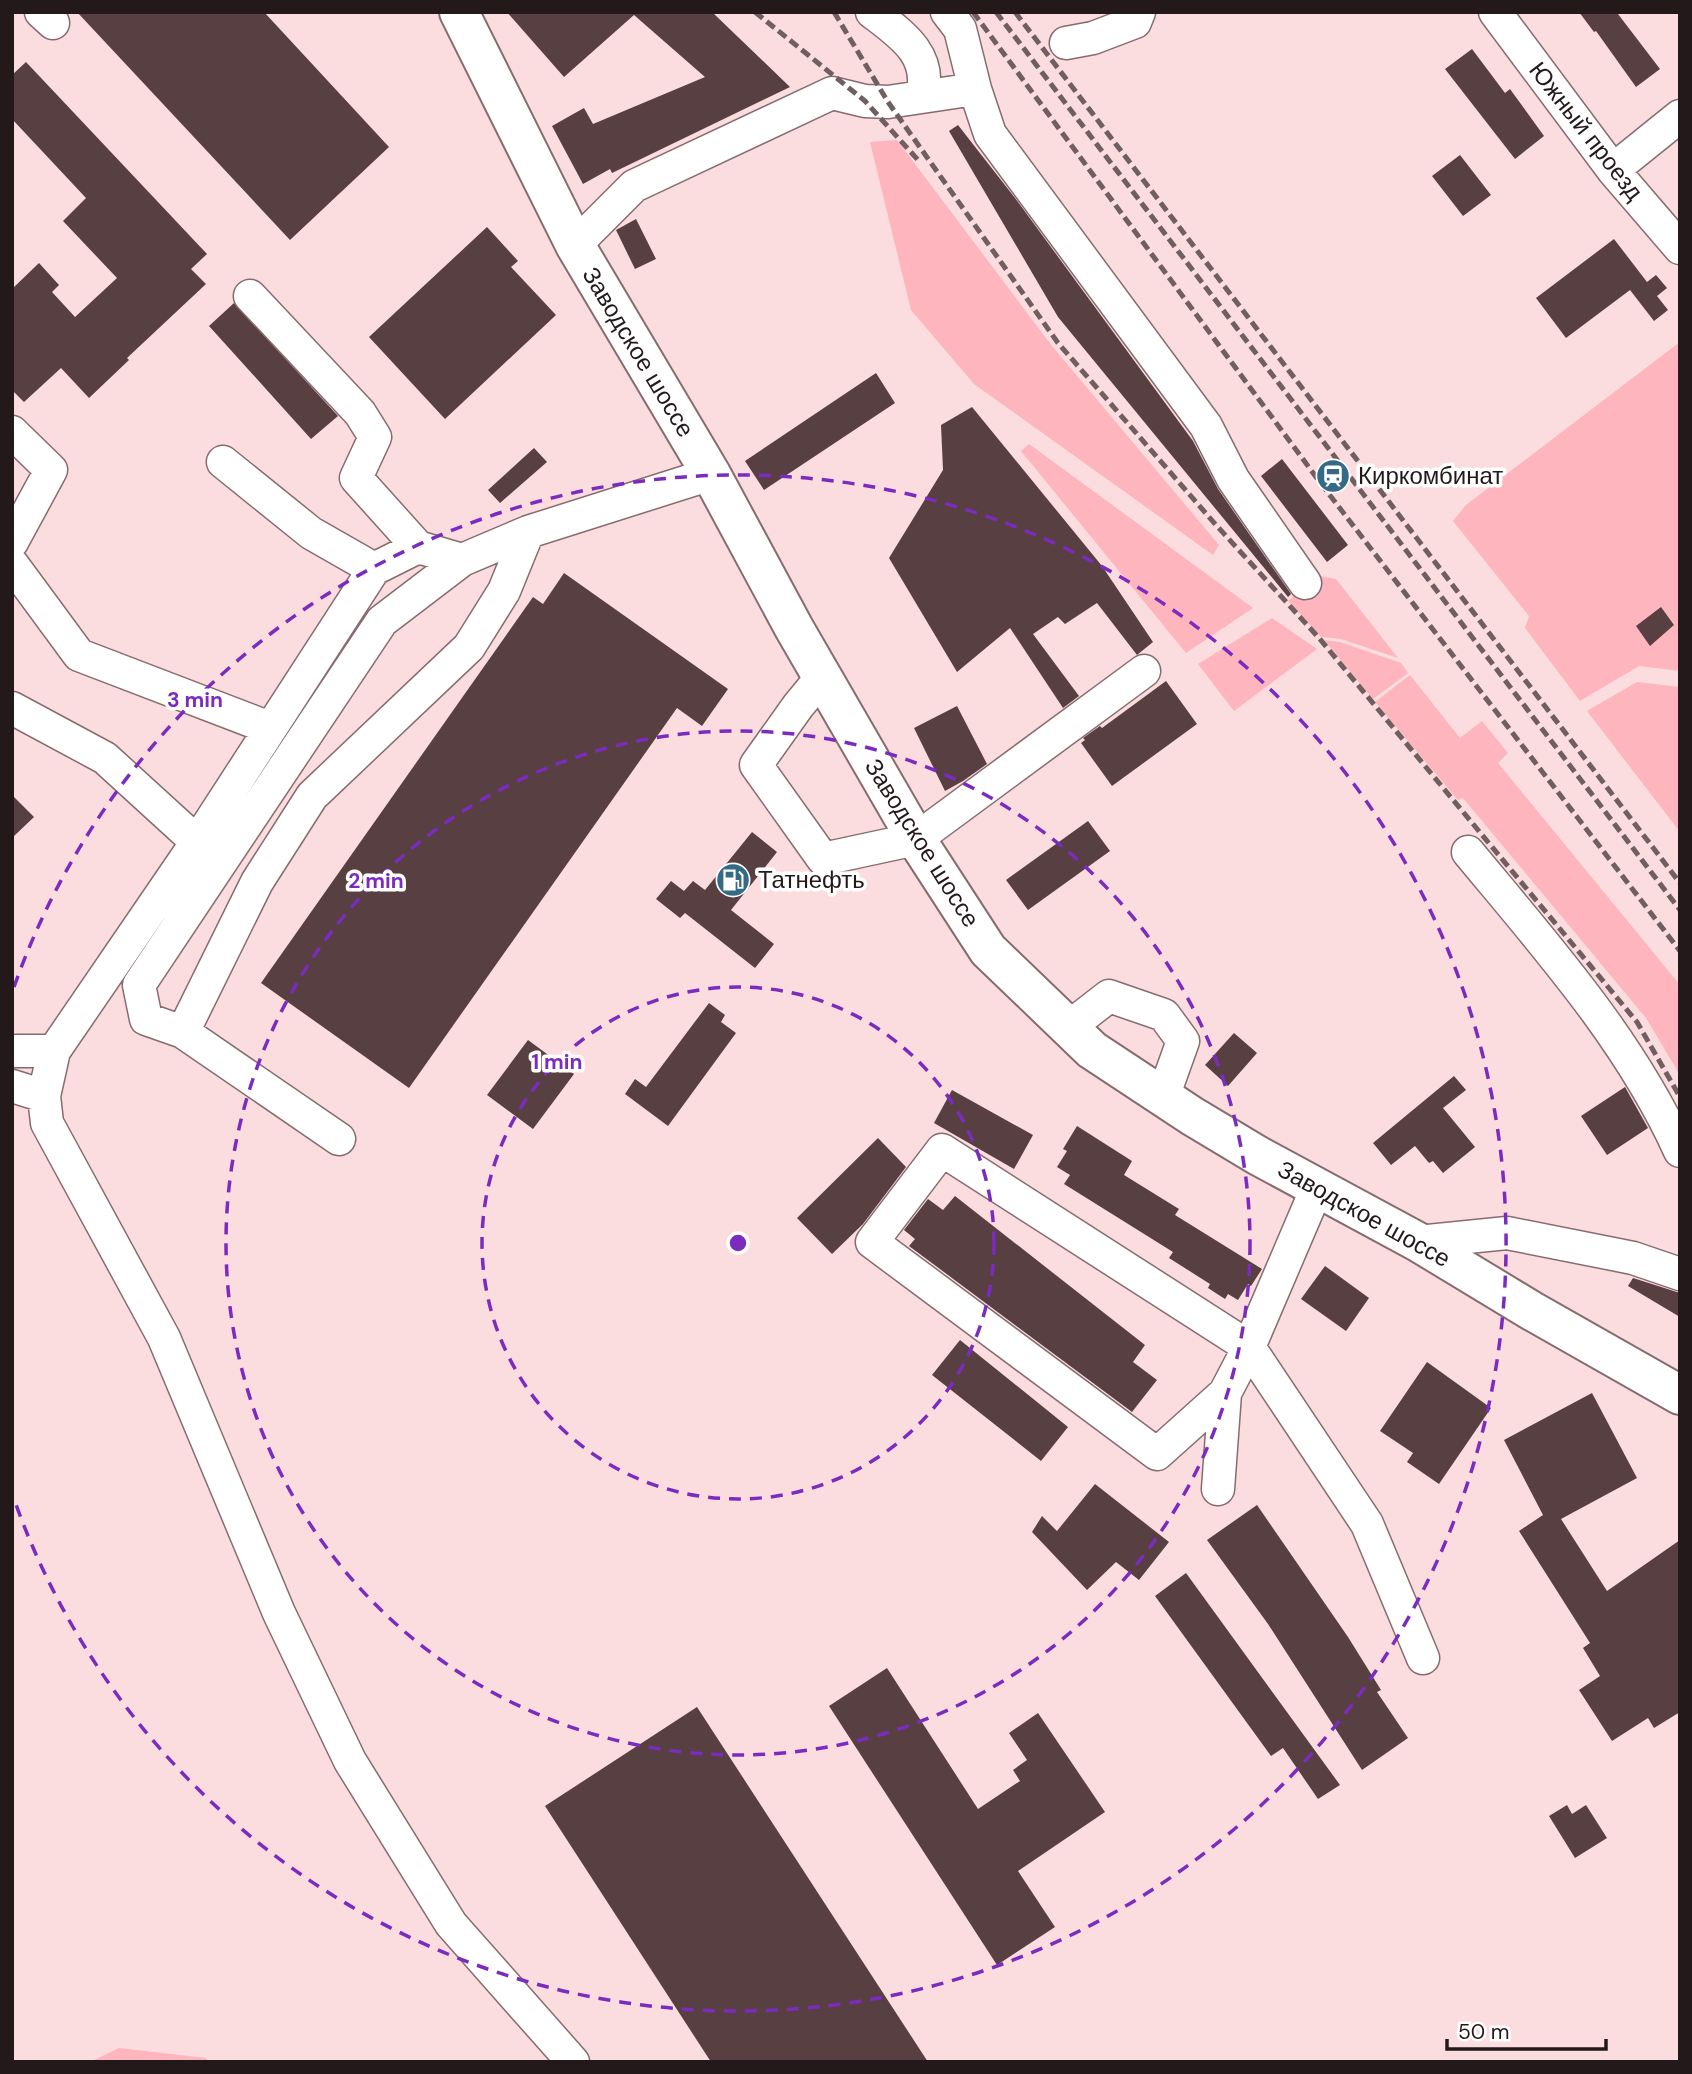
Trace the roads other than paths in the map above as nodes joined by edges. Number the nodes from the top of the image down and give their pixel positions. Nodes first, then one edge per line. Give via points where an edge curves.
1 (459, 12) edge
2 (872, 12) edge
3 (947, 12) edge
4 (1139, 12) edge
5 (1495, 12) edge
6 (1066, 43) dead end
7 (975, 89) junction
8 (922, 96) junction
9 (1680, 116) edge
10 (1613, 170) junction
11 (575, 245) junction
12 (1680, 248) edge
13 (250, 296) dead end
14 (12, 432) edge
15 (223, 462) dead end
16 (711, 474) junction
17 (528, 532) junction
18 (12, 542) edge
19 (418, 548) junction
20 (462, 560) junction
21 (12, 565) edge
22 (374, 569) junction
23 (1305, 583) dead end
24 (1144, 671) dead end
25 (822, 677) junction
26 (12, 708) edge
27 (43, 725) junction
28 (270, 728) junction
29 (12, 730) edge
30 (916, 839) junction
31 (197, 842) junction
32 (1468, 852) dead end
33 (1069, 1027) junction
34 (183, 1032) junction
35 (12, 1051) edge
36 (54, 1051) junction
37 (12, 1086) edge
38 (1163, 1097) junction
39 (45, 1110) junction
40 (339, 1139) dead end
41 (1680, 1151) edge
42 (1317, 1188) junction
43 (1418, 1242) junction
44 (1680, 1274) edge
45 (1249, 1347) junction
46 (1225, 1393) junction
47 (1680, 1395) edge
48 (1218, 1489) dead end
49 (1423, 1658) dead end
50 (573, 2062) edge

1 - 11 main road, Заводское шоссе
2 - 8 street via 904,36 923,64
3 - 7 street via 960,29
4 - 6 street via 1135,22
5 - 10 street, Южный проезд
7 - 8 street
7 - 23 street via 990,134 1206,426 1233,480
8 - 11 street via 888,102 832,93 634,186
9 - 10 street
10 - 12 street, Южный проезд
11 - 16 main road, Заводское шоссе
13 - 19 street via 360,414 375,437 356,478
14 - 18 street via 51,470
15 - 22 street via 311,533
16 - 17 street
16 - 25 main road, Заводское шоссе
17 - 20 street
17 - 34 street via 504,591 470,646 312,796 257,882
19 - 20 street
19 - 22 street
20 - 34 street via 382,621 139,985 146,1019
21 - 28 street via 79,655
22 - 28 street
24 - 30 street
25 - 30 main road, Заводское шоссе
25 - 30 street via 756,765 823,859
26 - 27 street
27 - 29 street
27 - 31 street via 105,758
28 - 31 street
30 - 33 main road, Заводское шоссе via 988,950
31 - 36 street
32 - 41 street via 1613,1035
33 - 38 main road, Заводское шоссе via 1092,1049
33 - 38 street via 1113,991 1164,1015 1184,1041
34 - 40 street
35 - 36 street
36 - 39 street
37 - 39 street
38 - 42 main road, Заводское шоссе
39 - 50 street via 164,1338 279,1613 350,1761 451,1924
42 - 43 main road, Заводское шоссе
42 - 45 street
43 - 44 street via 1507,1233 1633,1258
43 - 47 main road, Заводское шоссе
45 - 46 street
45 - 46 street via 942,1150 872,1242 1157,1454
45 - 49 street via 1367,1524
46 - 48 street

